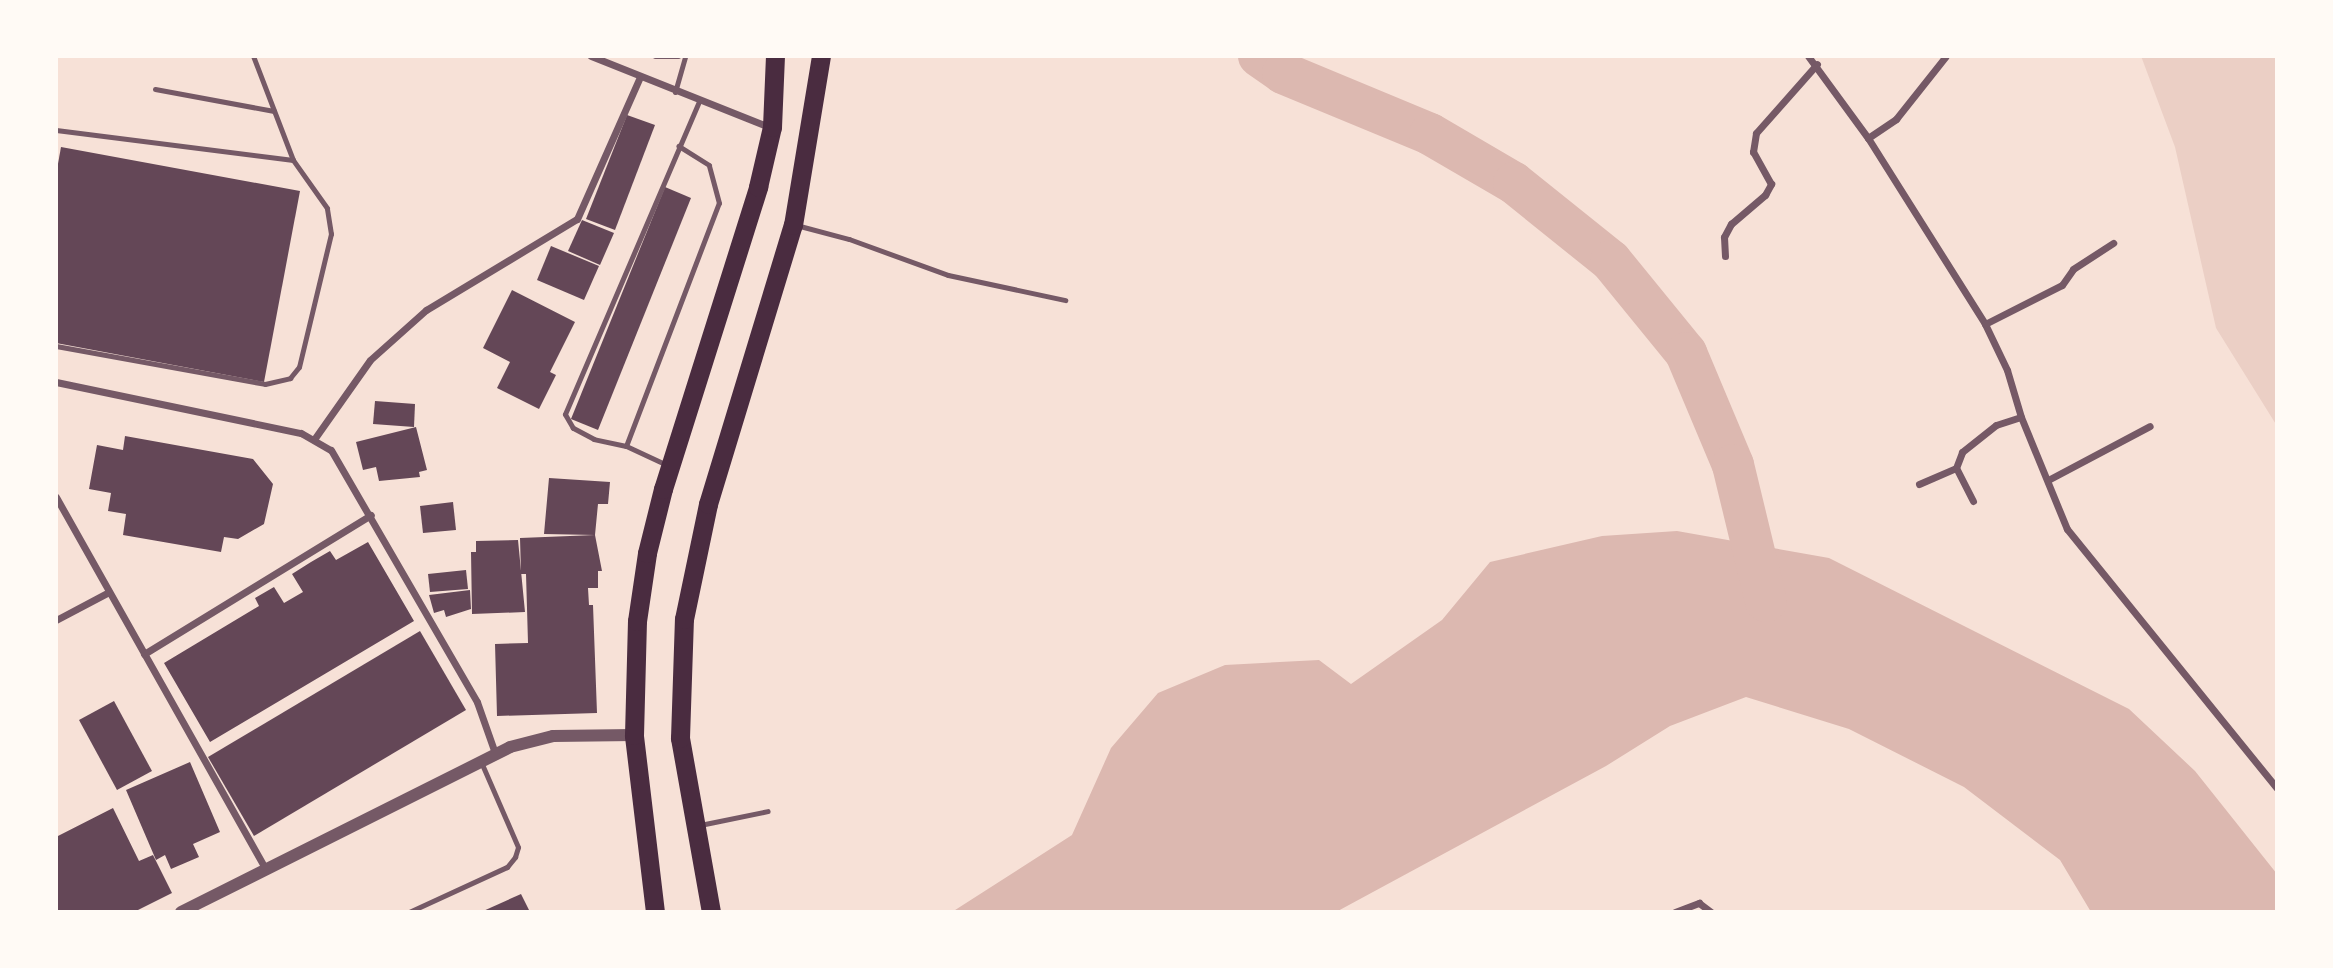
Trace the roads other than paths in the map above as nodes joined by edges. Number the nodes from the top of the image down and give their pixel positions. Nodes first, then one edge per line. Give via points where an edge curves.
1 (253, 56) edge
2 (591, 56) edge
3 (655, 56) edge
4 (678, 56) edge
5 (685, 56) edge
6 (775, 56) edge
7 (821, 56) edge
8 (1808, 56) edge
9 (1946, 56) edge
10 (1817, 65) junction
11 (639, 79) junction
12 (155, 89) dead end
13 (675, 92) junction
14 (699, 101) junction
15 (274, 111) junction
16 (772, 127) junction
17 (56, 131) edge
18 (1868, 138) junction
19 (679, 146) junction
20 (293, 160) junction
21 (793, 225) junction
22 (2113, 243) dead end
23 (1725, 256) dead end
24 (1065, 300) dead end
25 (1985, 324) junction
26 (56, 346) edge
27 (56, 382) edge
28 (2021, 417) junction
29 (2150, 426) dead end
30 (315, 438) junction
31 (626, 446) junction
32 (670, 467) junction
33 (1956, 468) junction
34 (2048, 480) junction
35 (1919, 484) dead end
36 (56, 497) edge
37 (1973, 501) dead end
38 (372, 515) junction
39 (107, 593) junction
40 (56, 620) edge
41 (144, 654) junction
42 (634, 735) junction
43 (495, 753) junction
44 (480, 761) junction
45 (2277, 788) edge
46 (768, 811) dead end
47 (694, 826) junction
48 (266, 870) junction
49 (181, 912) edge
50 (408, 912) edge
51 (655, 912) edge
52 (711, 912) edge
53 (1675, 912) edge
54 (1711, 912) edge

1 - 15 lane
2 - 11 street
3 - 4 lane
5 - 13 lane
6 - 16 highway
7 - 21 highway
8 - 10 street
9 - 18 street via 1896,119
10 - 18 street
10 - 23 street via 1756,133 1753,152 1771,184 1731,224 1724,237
11 - 13 street
11 - 30 street via 577,219 426,310 370,360
12 - 15 lane
13 - 14 street
14 - 16 street
14 - 19 lane
15 - 20 lane
16 - 32 highway via 758,187
17 - 20 lane
18 - 25 street
19 - 31 lane via 709,165 719,203
19 - 31 lane via 565,414 573,428 594,439
20 - 26 lane via 327,208 331,234 299,367 290,378 265,384
21 - 24 lane via 849,239 948,275
21 - 47 highway via 708,504 684,619 680,737
22 - 25 street via 2073,269 2062,285
25 - 28 street via 2007,370
27 - 30 street
28 - 33 street via 1996,425 1962,452
28 - 34 street
29 - 34 street
30 - 38 street via 331,450
31 - 32 lane
32 - 42 highway via 647,554 637,621
33 - 35 street
33 - 37 street
34 - 45 street via 2067,528
36 - 39 street
38 - 41 street
38 - 43 street via 477,702
39 - 40 street
39 - 41 street
41 - 48 street
42 - 43 street via 553,736
42 - 51 highway
43 - 44 street
44 - 48 street
44 - 50 lane via 518,847 515,857 507,867
46 - 47 lane
47 - 52 highway
48 - 49 street
53 - 54 street via 1699,903

